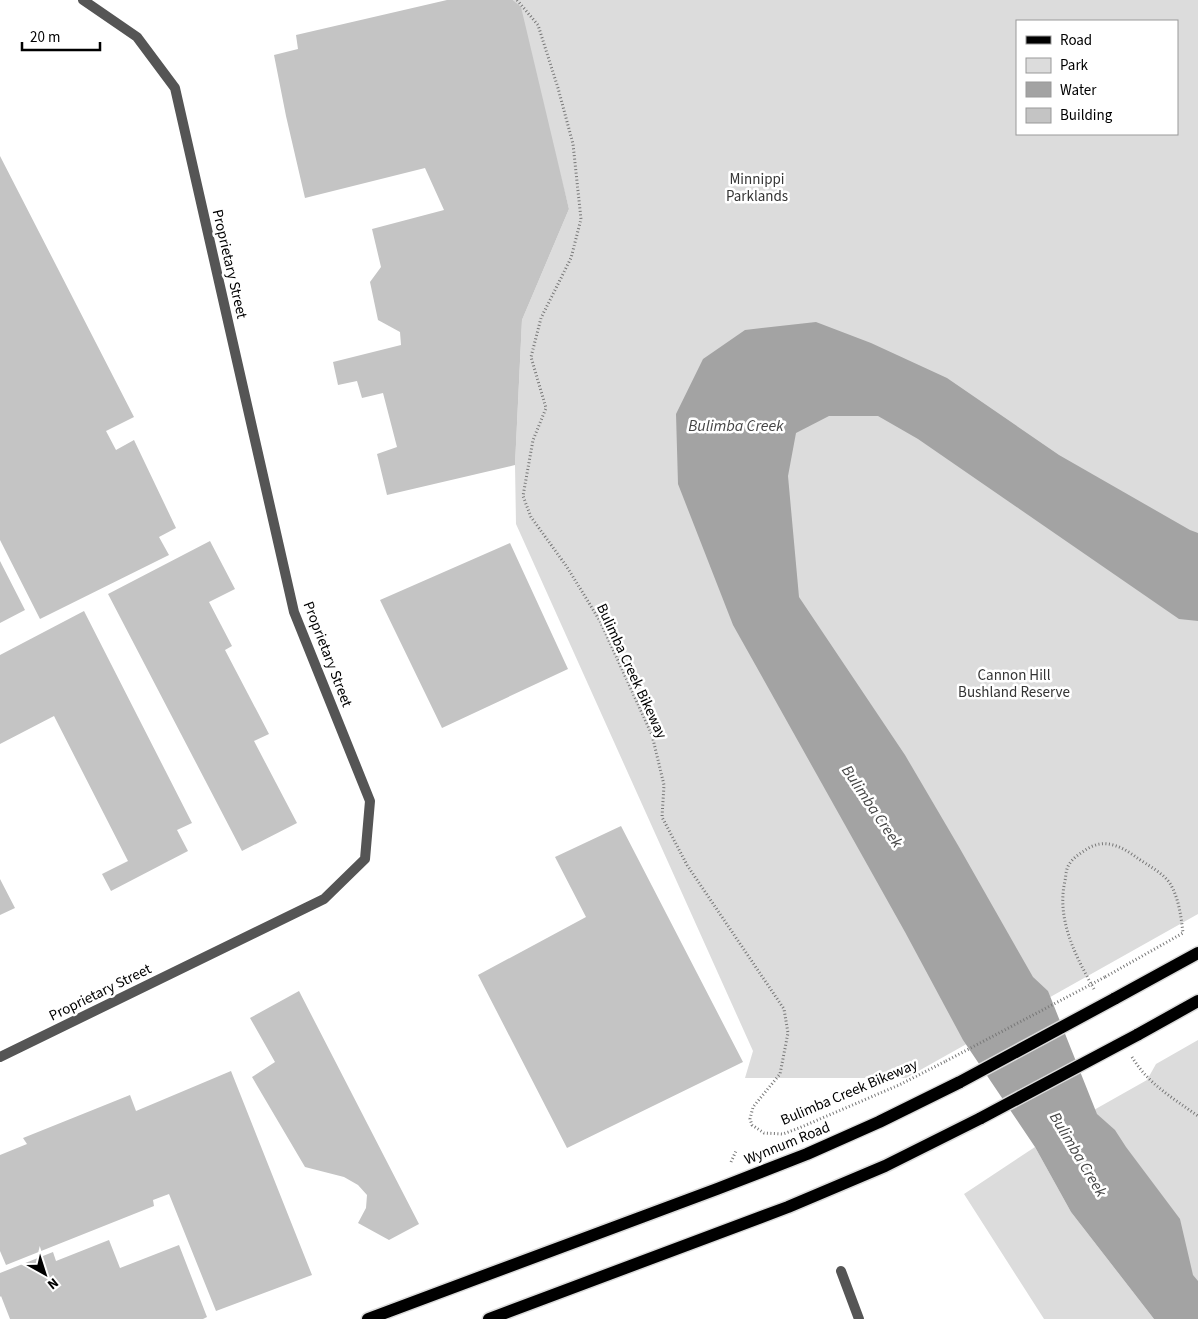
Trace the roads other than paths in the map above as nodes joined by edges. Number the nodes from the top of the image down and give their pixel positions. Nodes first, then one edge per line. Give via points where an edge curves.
1 (83, 0) edge
2 (1198, 953) edge
3 (1198, 1001) edge
4 (0, 1057) edge
5 (841, 1271) dead end
6 (368, 1319) edge
7 (489, 1319) edge
8 (859, 1319) edge

1 - 4 street, Proprietary Street via 137,37 175,88 294,612 370,801 365,859 324,899
2 - 6 main road, Wynnum Road, bridge via 960,1082 807,1154
3 - 7 main road, bridge via 981,1118 884,1166 788,1207
5 - 8 street

